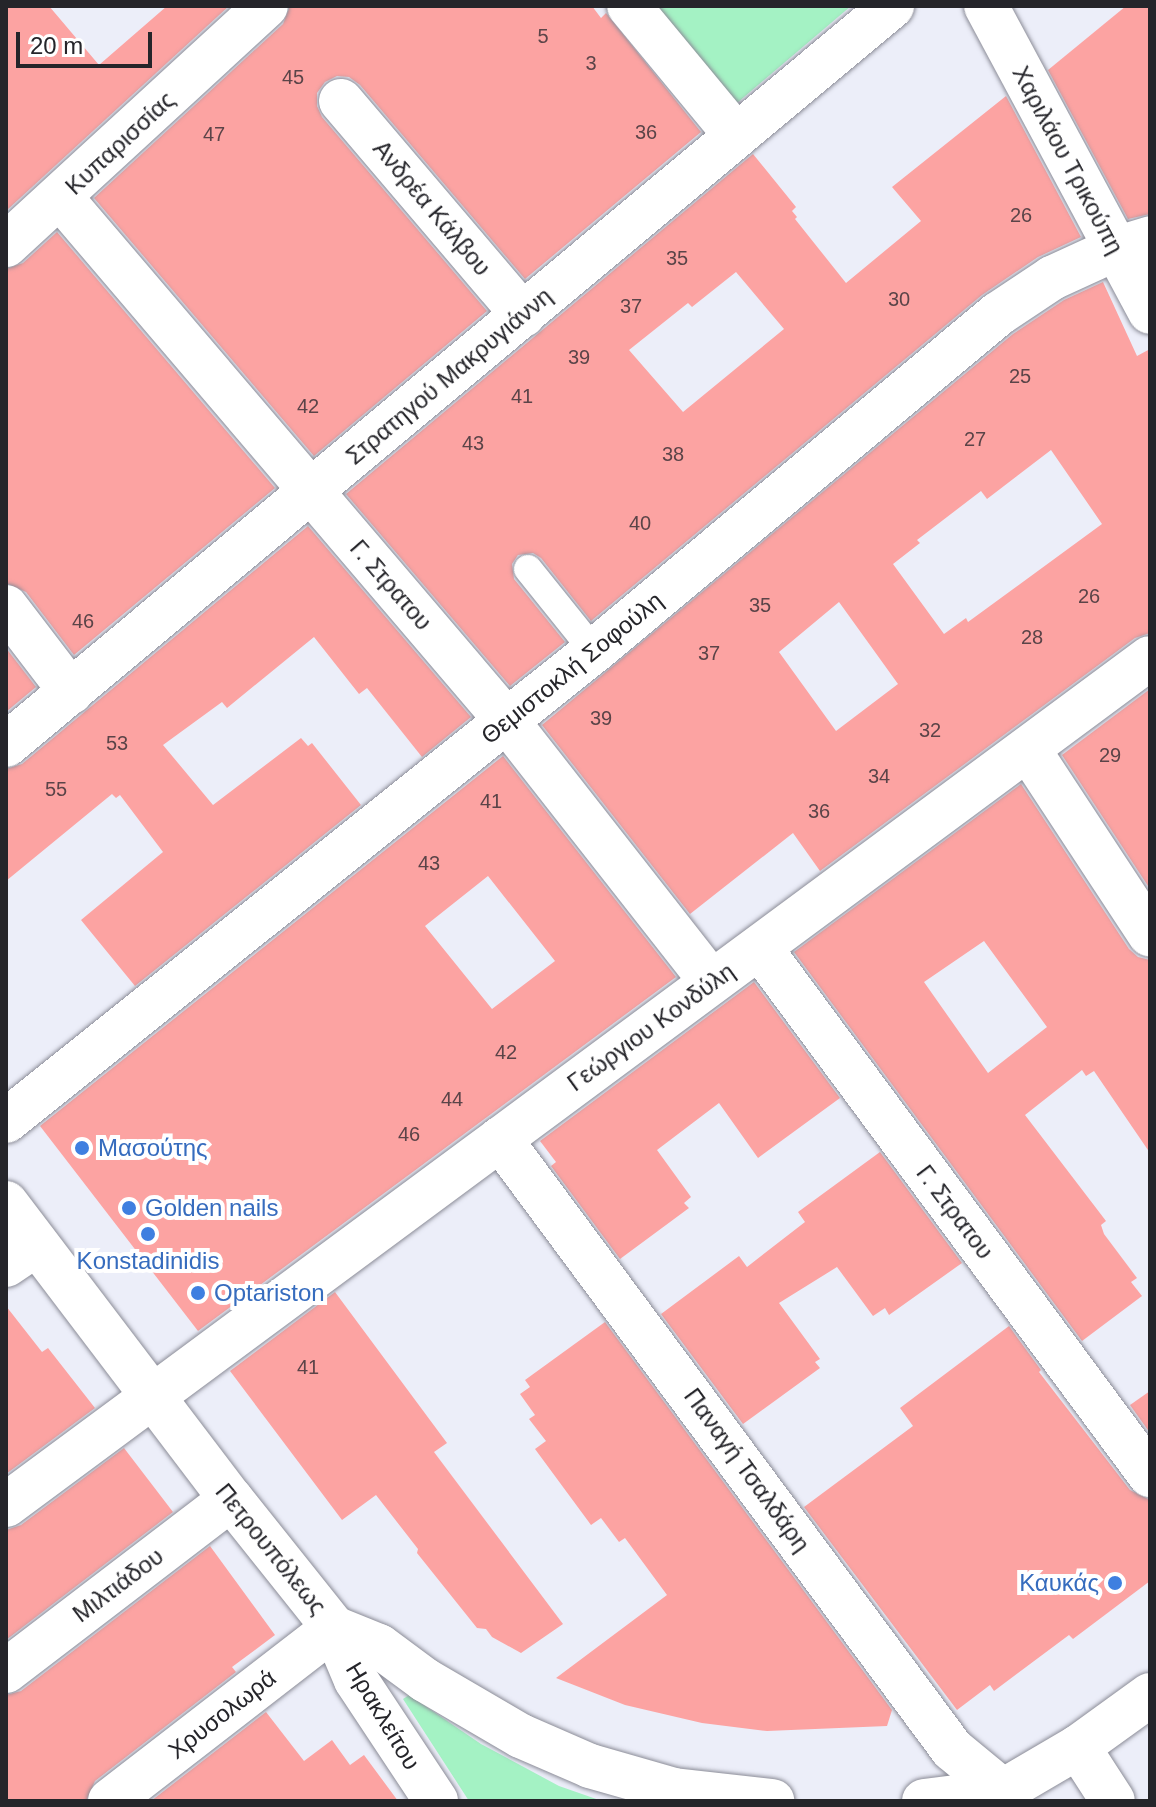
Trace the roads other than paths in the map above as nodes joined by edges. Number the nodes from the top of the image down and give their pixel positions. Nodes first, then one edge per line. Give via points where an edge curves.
1 (266, 6) edge
2 (629, 6) edge
3 (892, 6) edge
4 (986, 6) edge
5 (341, 101) dead end
6 (735, 134) junction
7 (61, 198) junction
8 (1132, 244) edge
9 (6, 245) edge
10 (1150, 312) edge
11 (523, 315) junction
12 (311, 491) junction
13 (528, 569) dead end
14 (6, 607) edge
15 (594, 651) junction
16 (1150, 658) edge
17 (71, 692) junction
18 (507, 721) junction
19 (6, 745) edge
20 (1028, 749) junction
21 (1150, 935) edge
22 (760, 948) junction
23 (711, 981) junction
24 (6, 1121) edge
25 (500, 1139) junction
26 (6, 1203) edge
27 (21, 1254) edge
28 (154, 1398) junction
29 (1150, 1475) edge
30 (231, 1499) junction
31 (6, 1505) edge
32 (334, 1628) junction
33 (6, 1671) edge
34 (1150, 1695) edge
35 (1078, 1747) junction
36 (999, 1796) edge
37 (110, 1801) edge
38 (436, 1801) edge
39 (772, 1801) edge
40 (924, 1801) edge
41 (1113, 1801) edge

1 - 7 street, Κυπαρισσίας
2 - 6 street
3 - 6 street, Στρατηγού Μακρυγιάννη
4 - 8 street, Χαριλάου Τρικούπη
5 - 11 street, Ανδρέα Κάλβου
6 - 11 street, Στρατηγού Μακρυγιάννη
7 - 9 street, Κυπαρισσίας
7 - 12 street, Γ. Στρατου
8 - 10 street, Χαριλάου Τρικούπη
8 - 15 street, Θεμιστοκλή Σοφούλη via 1052,278 998,314
11 - 12 street, Στρατηγού Μακρυγιάννη
12 - 17 street, Στρατηγού Μακρυγιάννη
12 - 18 street, Γ. Στρατου
13 - 15 lane
14 - 17 street
15 - 18 street, Θεμιστοκλή Σοφούλη
16 - 20 street, Γεώργιου Κονδύλη
17 - 19 street, Στρατηγού Μακρυγιάννη
18 - 23 street, Γ. Στρατου
18 - 24 street, Θεμιστοκλή Σοφούλη
20 - 21 street
20 - 22 street, Γεώργιου Κονδύλη
22 - 23 street, Γεώργιου Κονδύλη
22 - 29 street, Γ. Στρατου
23 - 25 street, Γεώργιου Κονδύλη
25 - 28 street, Γεώργιου Κονδύλη
25 - 36 street, Παναγή Τσαλδάρη via 952,1749
26 - 27 street, Πετρουπόλεως
27 - 28 street, Πετρουπόλεως
28 - 30 street, Πετρουπόλεως
28 - 31 street, Γεώργιου Κονδύλη
30 - 32 street, Πετρουπόλεως
30 - 33 street, Μιλτιάδου
32 - 37 street, Χρυσολωρά
32 - 38 street, Ηρακλείτου via 356,1680
32 - 39 street, Πετρουπόλεως via 379,1646 425,1680 521,1736 590,1766 674,1790
34 - 35 street
35 - 36 street
35 - 41 street
36 - 40 street

